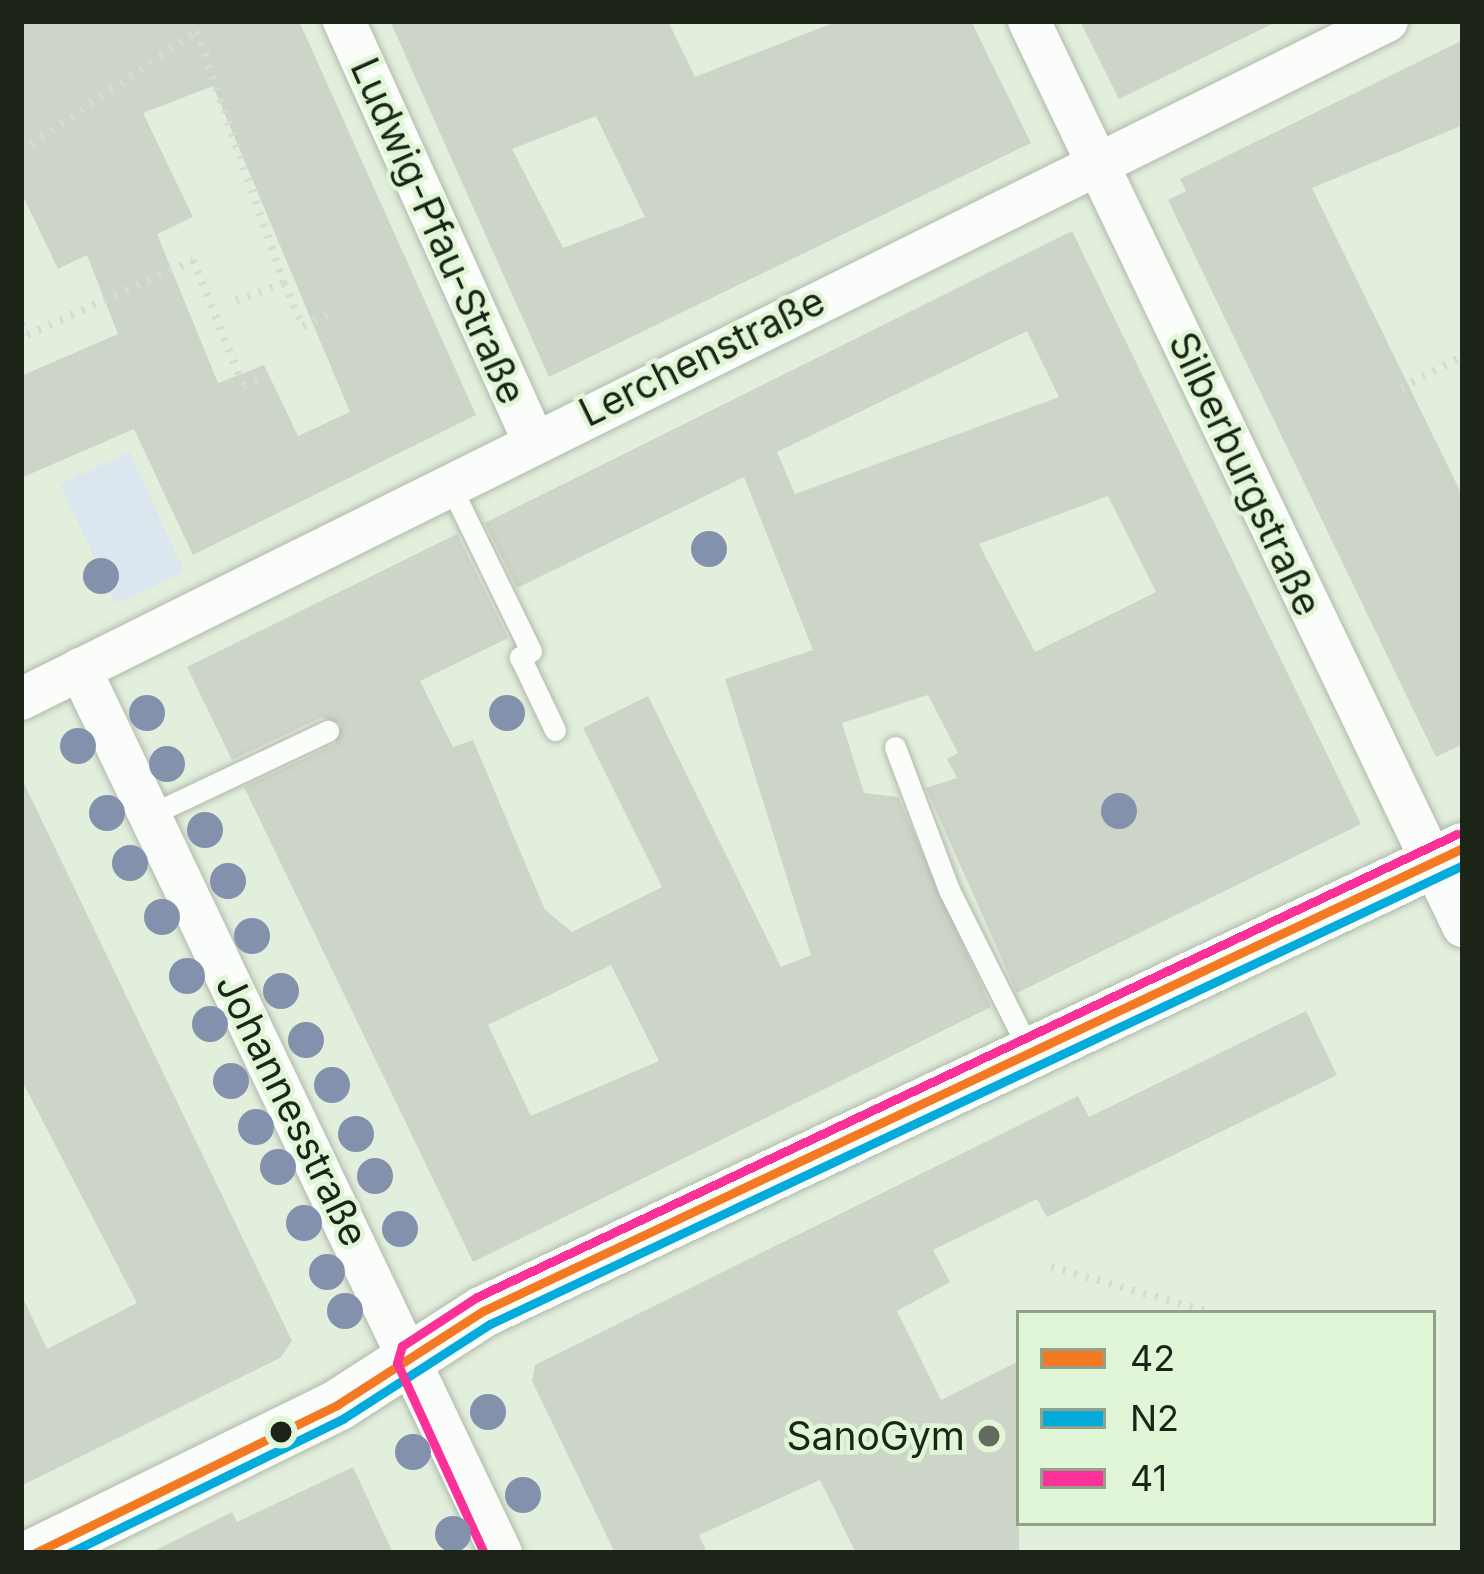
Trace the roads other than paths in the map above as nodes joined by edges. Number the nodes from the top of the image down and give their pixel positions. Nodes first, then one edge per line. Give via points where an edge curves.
1 (344, 21) edge
2 (1029, 21) edge
3 (1387, 21) edge
4 (1098, 163) junction
5 (533, 440) junction
6 (448, 483) junction
7 (80, 669) junction
8 (21, 699) edge
9 (556, 730) dead end
10 (328, 731) dead end
11 (896, 747) dead end
12 (150, 815) junction
13 (1448, 856) edge
14 (1463, 926) edge
15 (1032, 1056) junction
16 (411, 1358) junction
17 (35, 1553) edge
18 (501, 1553) edge

1 - 5 street, Ludwig-Pfau-Straße
2 - 4 street, Silberburgstraße
3 - 4 street, Lerchenstraße
4 - 5 street, Lerchenstraße
4 - 13 street, Silberburgstraße
5 - 6 street, Lerchenstraße
6 - 7 street, Lerchenstraße
6 - 9 lane via 531,651 520,657
7 - 8 street, Lerchenstraße
7 - 12 street, Johannesstraße
10 - 12 lane
11 - 15 lane via 949,890
12 - 16 street, Johannesstraße
13 - 14 street, Silberburgstraße
13 - 15 street
15 - 16 street via 483,1311
16 - 17 street
16 - 18 street, Johannesstraße

